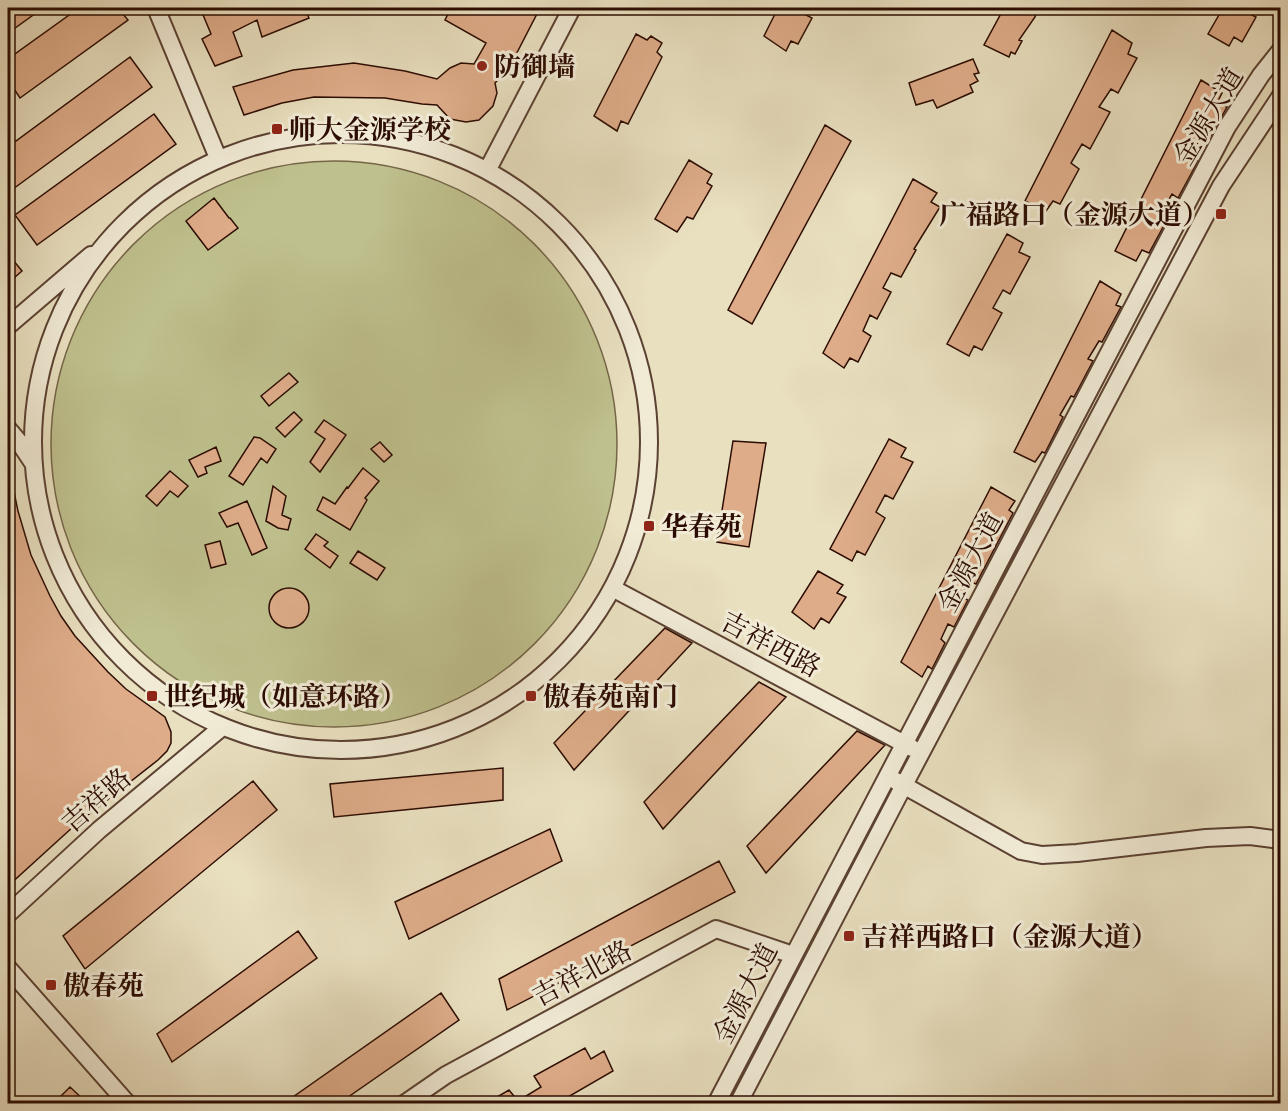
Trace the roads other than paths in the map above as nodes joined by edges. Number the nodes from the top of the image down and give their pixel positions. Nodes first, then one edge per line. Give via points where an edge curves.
1 (156, 8) edge
2 (572, 8) edge
3 (1281, 51) edge
4 (1253, 87) junction
5 (1279, 101) edge
6 (218, 158) junction
7 (488, 169) junction
8 (103, 244) junction
9 (8, 326) edge
10 (8, 429) edge
11 (35, 466) junction
12 (614, 589) junction
13 (221, 728) junction
14 (904, 743) junction
15 (921, 752) junction
16 (887, 776) junction
17 (904, 785) junction
18 (1281, 840) edge
19 (8, 914) edge
20 (793, 955) junction
21 (8, 968) edge
22 (128, 1104) edge
23 (404, 1104) edge
24 (716, 1104) edge
25 (738, 1104) edge

1 - 6 street
2 - 7 street
3 - 4 street, 金源大道
4 - 5 street
4 - 14 street, 金源大道 via 1222,137
5 - 15 street, 金源大道 via 1221,186
6 - 7 street via 312,134 403,139
6 - 8 street via 158,193
7 - 12 street via 566,228 621,308 649,400 646,497
8 - 9 street
8 - 11 street via 53,327 31,421
10 - 11 street
11 - 13 street via 39,517 76,605 139,678
12 - 13 street via 559,662 475,720 400,746 309,751
12 - 14 street, 吉祥西路
13 - 19 street, 吉祥路 via 99,830
14 - 15 street, 吉祥西路
14 - 16 street, 金源大道
15 - 17 street, 金源大道
16 - 17 street
16 - 20 street, 金源大道
17 - 18 street via 1021,851 1042,855 1206,838 1250,836
17 - 25 street, 金源大道
20 - 23 street, 吉祥北路 via 716,929 446,1075
20 - 24 street, 金源大道
21 - 22 street

